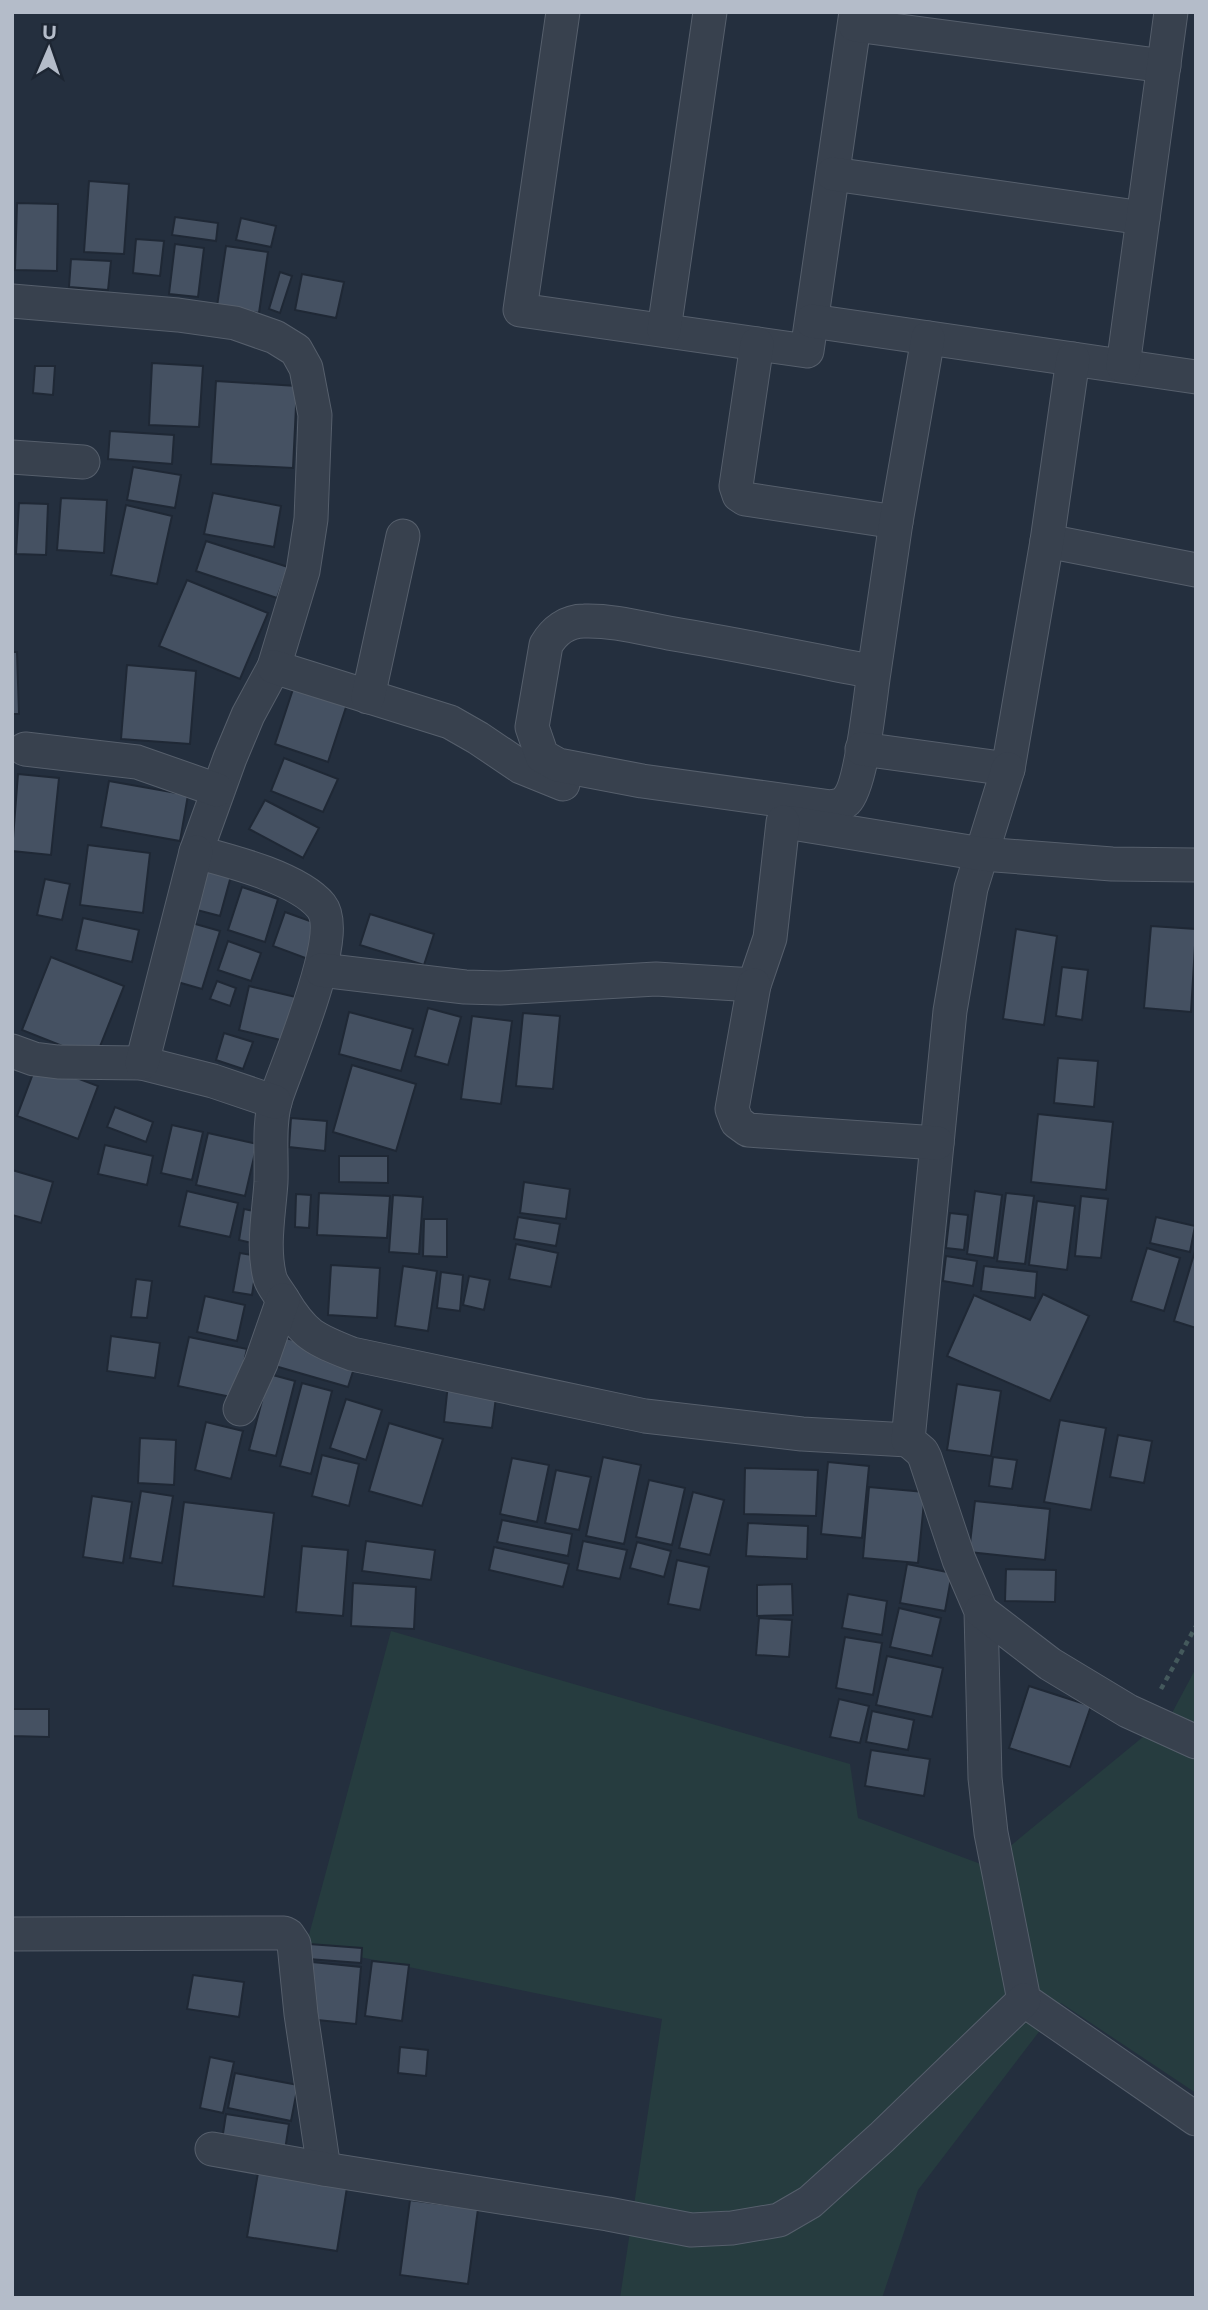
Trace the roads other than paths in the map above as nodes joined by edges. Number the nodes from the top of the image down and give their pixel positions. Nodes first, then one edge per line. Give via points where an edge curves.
1 (563, 12) edge
2 (710, 12) edge
3 (1171, 12) edge
4 (855, 19) edge
5 (1164, 66) junction
6 (833, 174) junction
7 (1143, 218) junction
8 (12, 301) edge
9 (812, 321) junction
10 (664, 330) junction
11 (928, 338) junction
12 (757, 344) junction
13 (1073, 359) junction
14 (1123, 366) junction
15 (1196, 377) edge
16 (12, 457) edge
17 (83, 462) dead end
18 (896, 522) junction
19 (403, 536) dead end
20 (1047, 541) junction
21 (1196, 570) edge
22 (274, 667) junction
23 (874, 672) junction
24 (368, 697) junction
25 (25, 749) dead end
26 (862, 749) junction
27 (1008, 769) junction
28 (217, 790) junction
29 (783, 822) junction
30 (196, 852) junction
31 (982, 854) junction
32 (1196, 865) edge
33 (321, 970) junction
34 (754, 985) junction
35 (12, 1051) edge
36 (142, 1063) junction
37 (275, 1102) junction
38 (937, 1143) junction
39 (283, 1300) junction
40 (240, 1409) dead end
41 (908, 1440) junction
42 (981, 1612) junction
43 (1196, 1742) edge
44 (12, 1934) edge
45 (1024, 2000) junction
46 (1196, 2119) edge
47 (212, 2149) dead end
48 (324, 2169) junction

1 - 10 street via 520,310
2 - 10 street
3 - 5 street
4 - 5 street
4 - 6 street
5 - 7 street
6 - 7 street
6 - 9 street
7 - 14 street
8 - 22 street via 235,323 296,350 306,368 315,415 311,519 303,571
9 - 11 street
9 - 12 street via 807,351
10 - 12 street
11 - 13 street
11 - 18 street
12 - 18 street via 736,486 739,495
13 - 14 street
13 - 20 street
14 - 15 street
16 - 17 street
18 - 23 street
19 - 24 street
20 - 21 street
20 - 27 street
22 - 24 street
22 - 28 street
23 - 26 street
23 - 26 street via 583,621 552,634 546,645 531,727 542,755 558,765 831,807 844,804 852,794
24 - 29 street via 450,722 552,781 598,793
25 - 28 street via 137,762
26 - 27 street
27 - 31 street
28 - 30 street
29 - 31 street
29 - 34 street via 771,938
30 - 33 street via 274,877 323,908
30 - 36 street
31 - 32 street
31 - 38 street via 971,888 950,1011
33 - 34 street via 477,988 656,979
33 - 37 street
34 - 38 street via 732,1110 737,1122 748,1130
35 - 36 street via 58,1062
36 - 37 street
37 - 39 street via 267,1242 270,1279
38 - 41 street
39 - 40 street
39 - 41 street via 308,1333 365,1357 645,1416 802,1434
41 - 42 street via 925,1458
42 - 43 street via 1051,1664 1128,1711
42 - 45 street via 991,1833
44 - 48 street via 289,1935 294,1944
45 - 46 street
45 - 48 street via 810,2202 779,2220 691,2230
47 - 48 street

